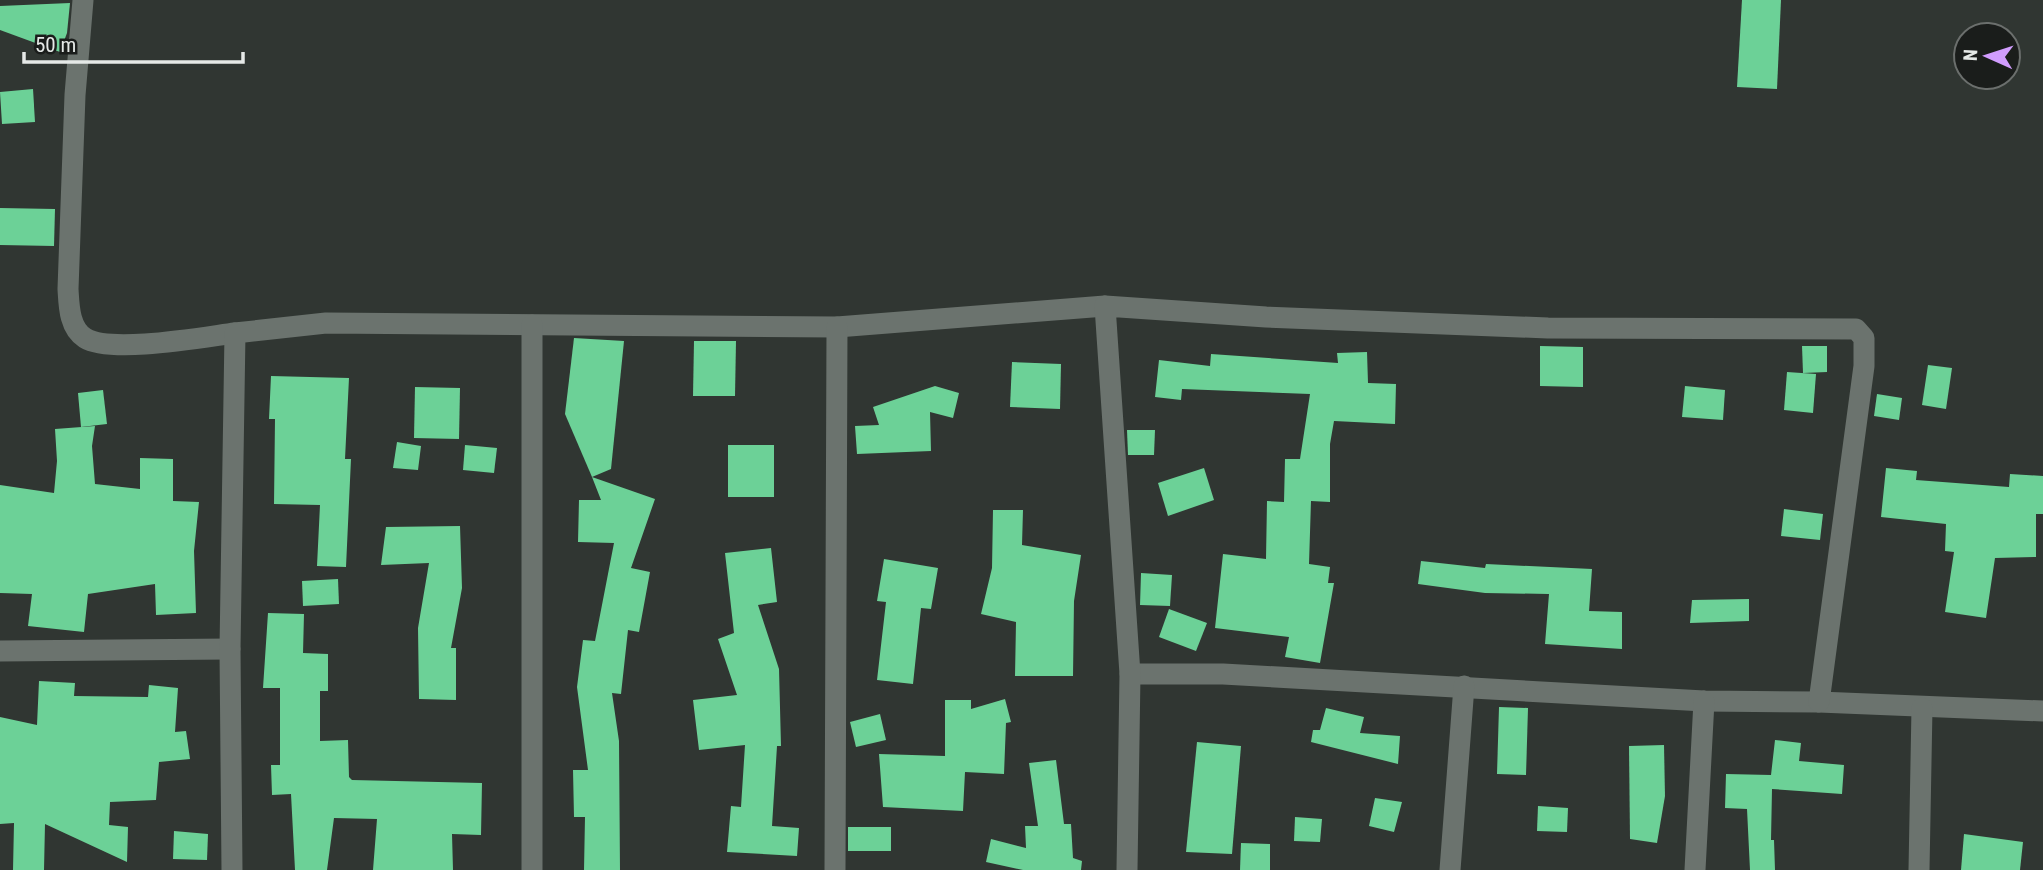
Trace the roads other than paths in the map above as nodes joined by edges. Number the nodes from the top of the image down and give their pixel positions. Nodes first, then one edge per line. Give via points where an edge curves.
1 (83, 0) edge
2 (1105, 306) junction
3 (532, 325) junction
4 (838, 327) junction
5 (235, 333) junction
6 (230, 649) junction
7 (0, 651) edge
8 (1130, 674) junction
9 (1464, 686) junction
10 (1704, 701) junction
11 (1819, 702) junction
12 (1922, 708) junction
13 (2043, 711) edge
14 (232, 870) edge
15 (532, 870) edge
16 (835, 870) edge
17 (1127, 870) edge
18 (1450, 870) edge
19 (1695, 870) edge
20 (1919, 870) edge

1 - 5 street via 68,289 76,328 85,338 108,344
2 - 4 street
2 - 8 street
2 - 11 street via 1548,328 1856,329 1864,338 1864,366
3 - 4 street
3 - 5 street via 326,323
3 - 15 street
4 - 16 street
5 - 6 street
6 - 7 street
6 - 14 street
8 - 9 street
8 - 17 street
9 - 10 street
9 - 18 street
10 - 11 street
10 - 19 street
11 - 12 street
12 - 13 street
12 - 20 street

